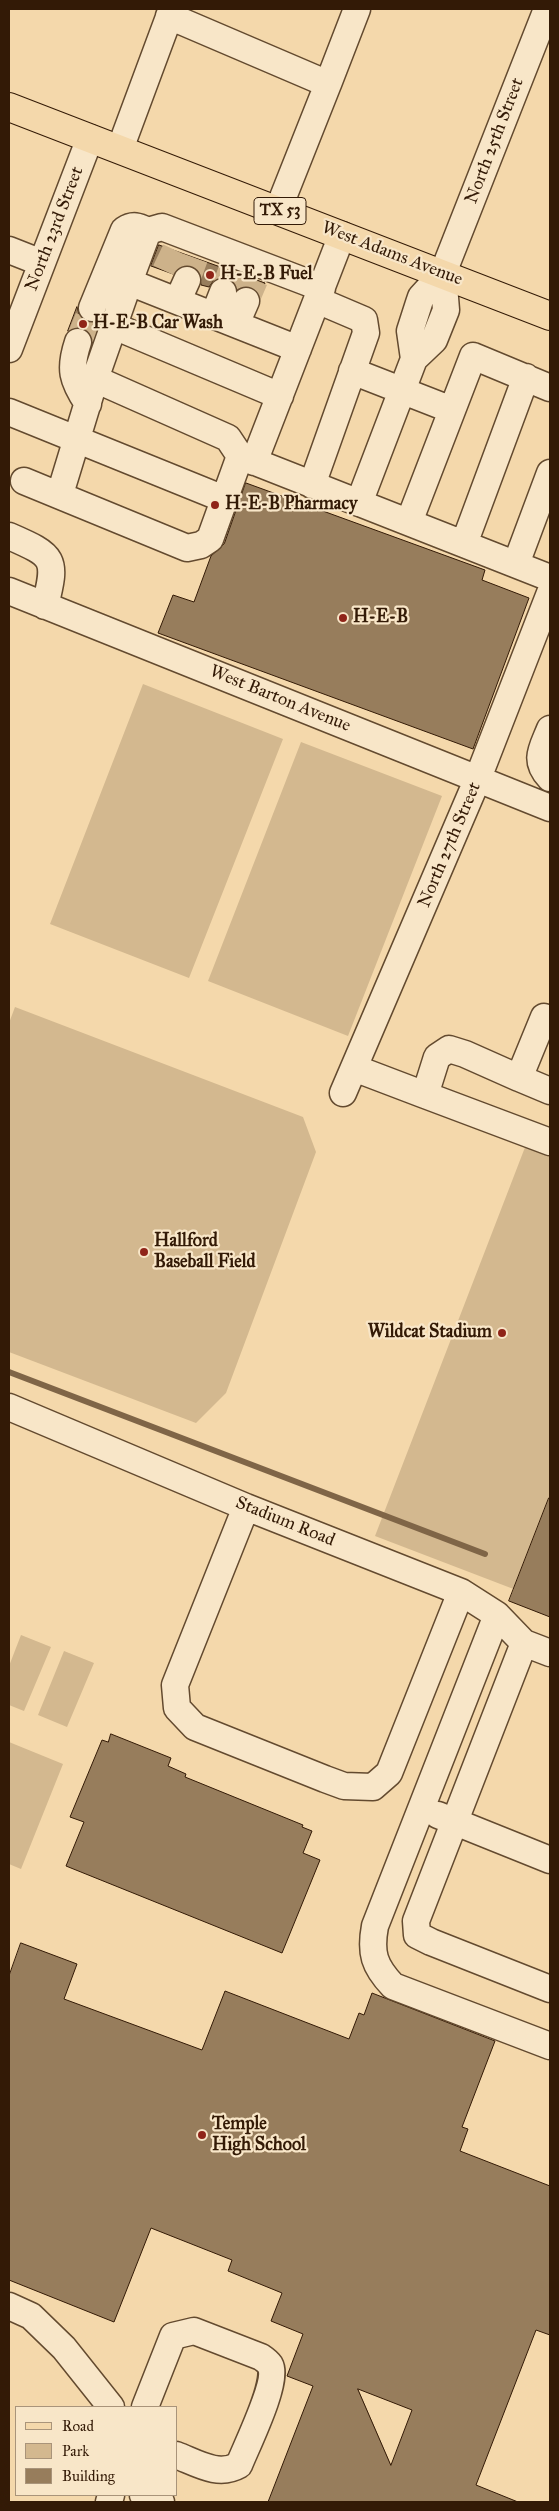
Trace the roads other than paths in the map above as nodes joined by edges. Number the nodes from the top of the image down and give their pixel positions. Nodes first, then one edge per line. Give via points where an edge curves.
1 (357, 9) edge
2 (547, 9) edge
3 (170, 12) edge
4 (328, 84) junction
5 (9, 107) edge
6 (90, 138) junction
7 (120, 149) junction
8 (278, 210) junction
9 (148, 230) junction
10 (342, 235) junction
11 (9, 250) edge
12 (42, 262) junction
13 (180, 266) junction
14 (443, 274) junction
15 (129, 282) junction
16 (238, 288) junction
17 (319, 294) junction
18 (92, 308) tunnel mouth
19 (550, 316) edge
20 (114, 326) junction
21 (78, 342) tunnel mouth
22 (9, 349) edge
23 (298, 349) junction
24 (352, 371) junction
25 (526, 377) junction
26 (550, 388) edge
27 (402, 390) junction
28 (92, 392) junction
29 (280, 396) junction
30 (452, 410) junction
31 (9, 412) edge
32 (78, 441) junction
33 (247, 459) junction
34 (550, 473) edge
35 (24, 480) dead end
36 (312, 484) junction
37 (60, 494) junction
38 (224, 499) junction
39 (359, 503) junction
40 (409, 522) junction
41 (9, 536) edge
42 (464, 544) junction
43 (516, 564) junction
44 (550, 578) edge
45 (9, 591) edge
46 (550, 593) edge
47 (45, 606) junction
48 (550, 729) edge
49 (478, 778) junction
50 (550, 778) edge
51 (550, 808) edge
52 (550, 1019) edge
53 (354, 1068) junction
54 (519, 1078) junction
55 (550, 1091) edge
56 (343, 1093) dead end
57 (425, 1095) junction
58 (550, 1142) edge
59 (9, 1407) edge
60 (246, 1507) junction
61 (461, 1592) junction
62 (497, 1615) junction
63 (524, 1643) junction
64 (550, 1653) edge
65 (421, 1809) junction
66 (454, 1822) junction
67 (550, 1860) edge
68 (550, 1989) edge
69 (550, 2046) edge
70 (9, 2306) edge
71 (110, 2406) edge
72 (146, 2406) edge
73 (178, 2456) edge
74 (146, 2496) edge
75 (161, 2502) edge

1 - 4 street
2 - 14 street, North 25th Street
3 - 4 street
3 - 7 street
4 - 8 street
5 - 6 main road, West Adams Avenue / TX 53
6 - 7 main road, West Adams Avenue / TX 53
6 - 12 street, North 23rd Street
7 - 8 main road, West Adams Avenue / TX 53
8 - 10 main road, West Adams Avenue / TX 53
9 - 13 street via 162,226
9 - 15 street
9 - 18 street via 137,226 124,230
10 - 14 main road, West Adams Avenue / TX 53
10 - 17 street
11 - 12 street
12 - 22 street, North 23rd Street
13 - 15 street
13 - 16 street
13 - 16 street
14 - 19 main road, West Adams Avenue / TX 53
14 - 27 street via 421,297 410,332 414,360
15 - 20 street
16 - 17 street
16 - 23 street
17 - 23 street
17 - 24 street via 364,320 366,333
20 - 28 street
20 - 29 street
21 - 28 street via 73,362 74,380
23 - 29 street
24 - 27 street
24 - 36 street
25 - 26 street
25 - 30 street via 473,356
25 - 42 street
27 - 30 street
27 - 39 street
28 - 32 street
28 - 33 street via 228,438
29 - 33 street
30 - 40 street
31 - 32 street
32 - 37 street
32 - 38 street
33 - 36 street
33 - 38 street
34 - 43 street
35 - 37 street
36 - 39 street
37 - 38 street via 188,548 201,546 210,538
39 - 40 street
40 - 42 street
41 - 47 street via 32,546 48,558 53,573
42 - 43 street
43 - 44 street
45 - 47 street, West Barton Avenue
46 - 49 street, North 27th Street
47 - 49 street, West Barton Avenue
48 - 50 street via 539,758 542,769
49 - 51 street, West Barton Avenue
49 - 53 street, North 27th Street
52 - 54 street via 544,1017
53 - 56 street, North 27th Street
53 - 57 street
54 - 55 street
54 - 57 street via 449,1049 437,1057
57 - 58 street
59 - 60 street, Stadium Road
60 - 61 street, Stadium Road
60 - 61 street via 175,1685 178,1708 195,1727 325,1779 344,1786 373,1787 389,1773
61 - 62 street, Stadium Road
62 - 63 street, Stadium Road
62 - 65 street
63 - 64 street, Stadium Road
63 - 66 street
65 - 66 street
65 - 69 street via 375,1926 372,1942 378,1970 393,1986
66 - 67 street
66 - 68 street via 416,1921 418,1935
70 - 71 street via 31,2316 64,2348
72 - 73 street via 173,2336 181,2332 194,2331 261,2356 270,2365 269,2389 239,2465 217,2471
74 - 75 street

